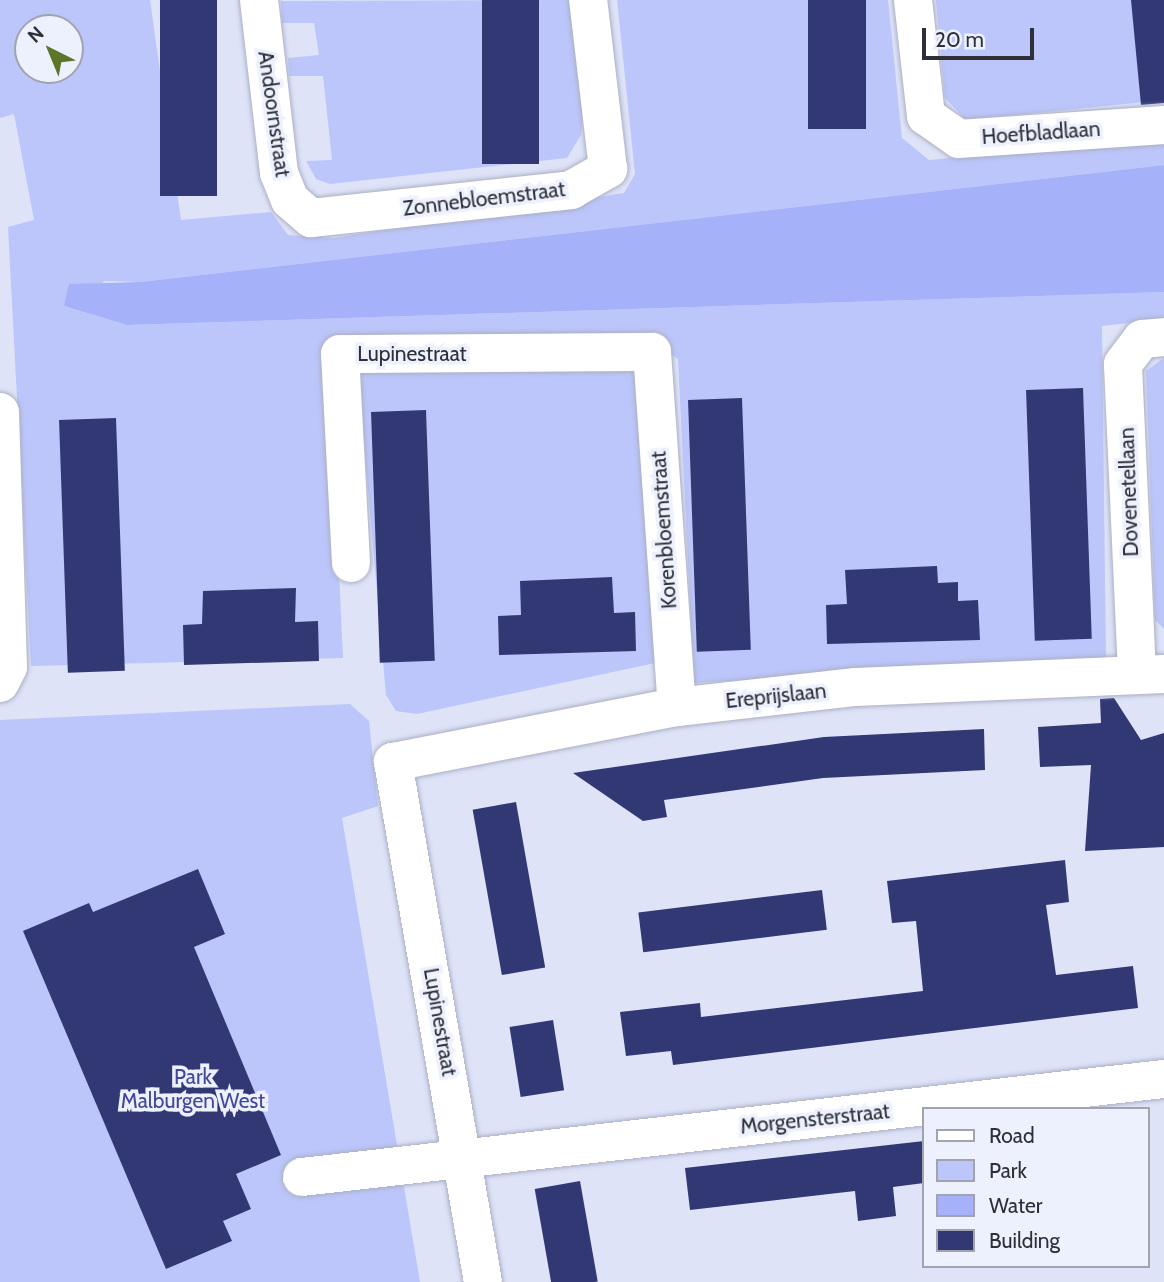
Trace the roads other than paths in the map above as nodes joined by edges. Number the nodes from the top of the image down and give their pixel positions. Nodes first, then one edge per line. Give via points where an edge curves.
1 (259, 0) edge
2 (589, 0) edge
3 (913, 0) edge
4 (1164, 125) edge
5 (311, 218) joint
6 (1164, 337) edge
7 (652, 352) joint
8 (0, 412) edge
9 (351, 564) dead end
10 (1150, 674) edge
11 (4, 675) edge
12 (677, 707) junction
13 (393, 762) joint
14 (1164, 1079) edge
15 (465, 1158) junction
16 (302, 1177) dead end
17 (483, 1282) edge

1 - 5 street, Andoornstraat via 279,173 289,200
2 - 5 street, Zonnebloemstraat via 608,169 571,190
3 - 4 street, Hoefbladlaan via 926,116 959,139
6 - 10 street, Dovenetellaan via 1142,339 1123,364
7 - 9 street, Lupinestraat via 340,354
7 - 12 street, Korenbloemstraat
8 - 11 street
10 - 12 street, Ereprijslaan via 856,687
12 - 13 street, Ereprijslaan
13 - 15 street, Lupinestraat
14 - 15 street, Morgensterstraat
15 - 16 street, Morgensterstraat
15 - 17 street, Lupinestraat

